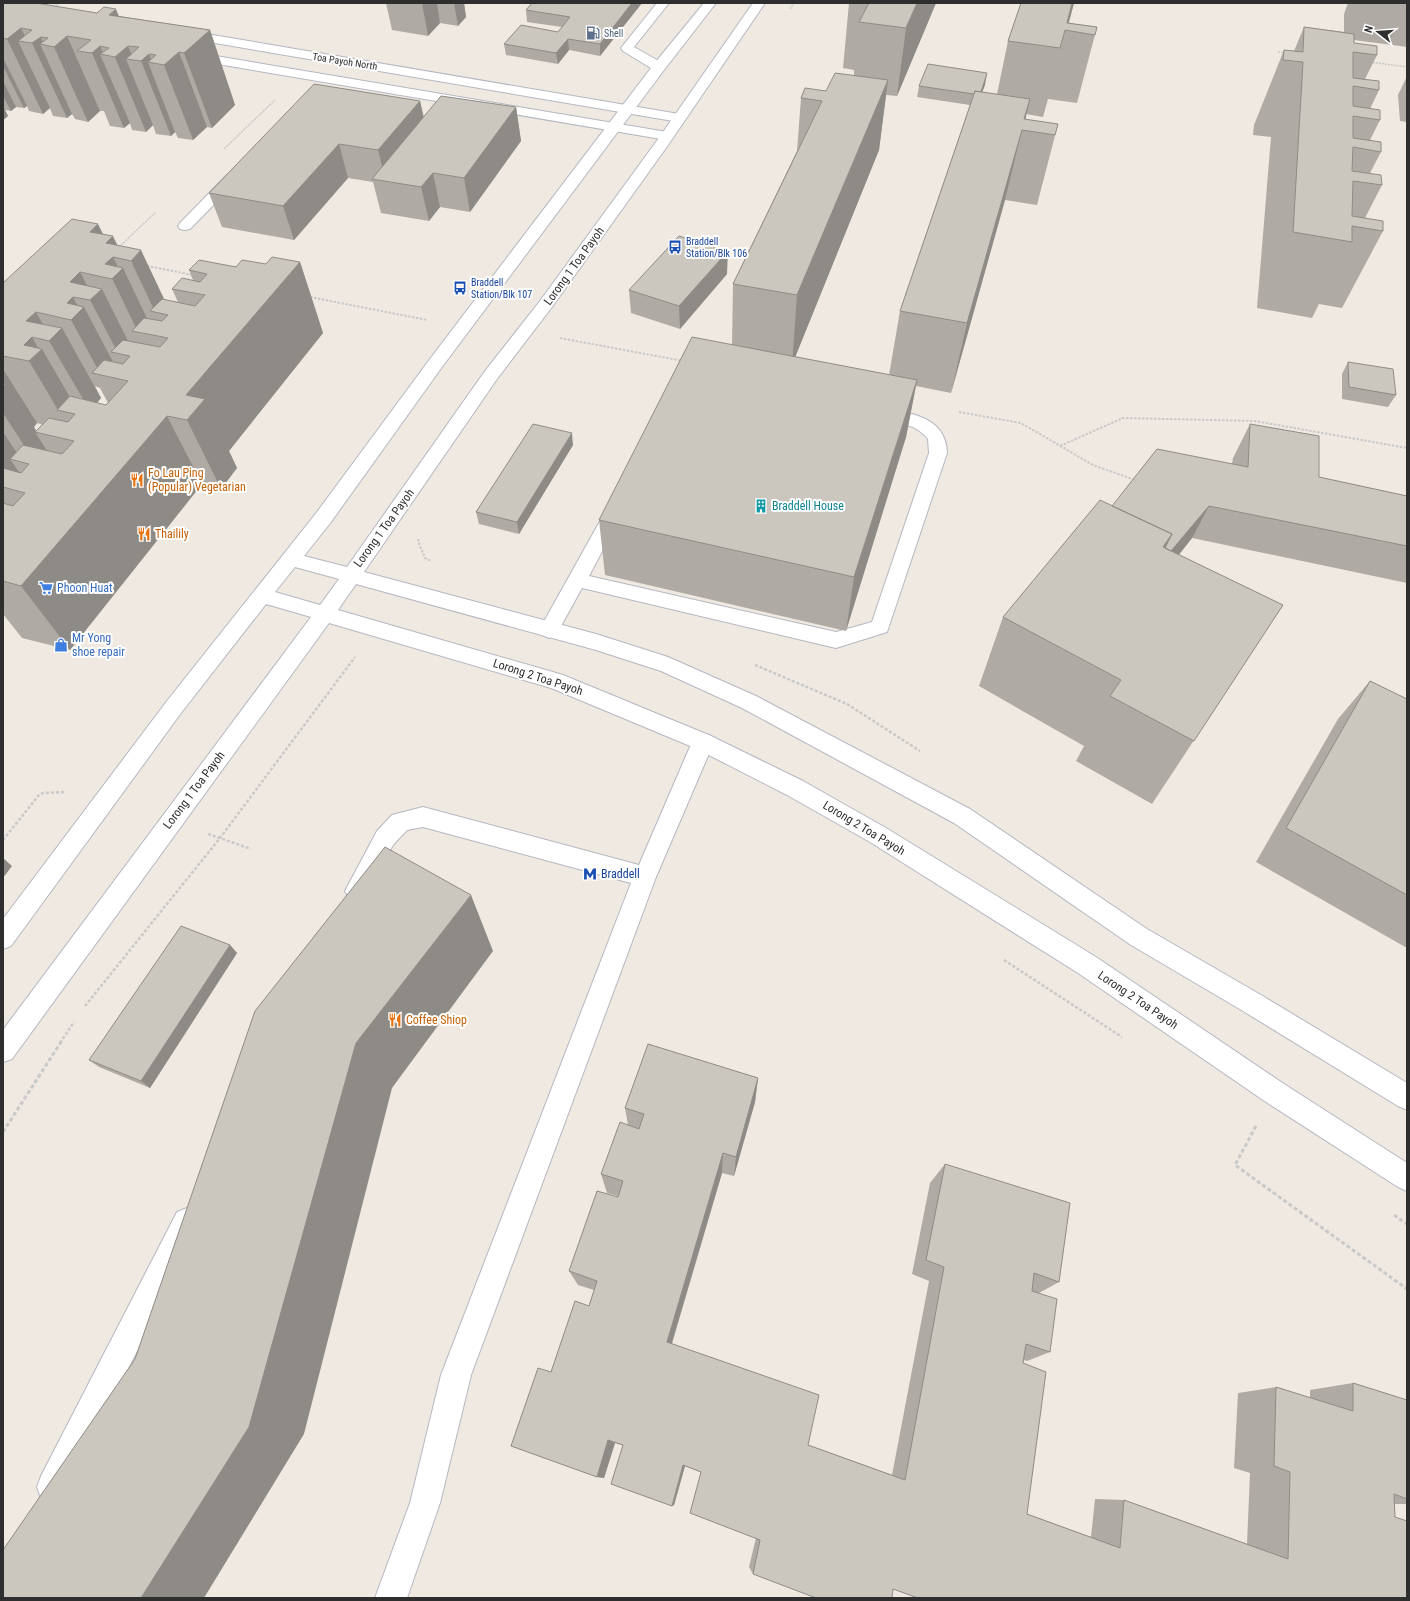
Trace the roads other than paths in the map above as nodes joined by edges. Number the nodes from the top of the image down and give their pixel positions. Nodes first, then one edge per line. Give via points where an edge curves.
1 (663, 3) edge
2 (710, 3) edge
3 (759, 3) edge
4 (174, 32) edge
5 (177, 54) edge
6 (659, 67) junction
7 (330, 80) junction
8 (319, 91) edge
9 (628, 109) junction
10 (679, 118) junction
11 (615, 127) junction
12 (667, 136) junction
13 (241, 170) edge
14 (185, 226) dead end
15 (863, 410) edge
16 (623, 495) edge
17 (291, 559) junction
18 (351, 575) junction
19 (577, 580) junction
20 (263, 596) junction
21 (324, 614) junction
22 (549, 630) junction
23 (704, 742) junction
24 (645, 877) junction
25 (348, 908) edge
26 (3, 938) edge
27 (3, 1050) edge
28 (1407, 1097) edge
29 (1407, 1178) edge
30 (197, 1201) edge
31 (39, 1512) edge
32 (390, 1598) edge

1 - 6 street via 627,48
2 - 6 street
3 - 10 street, Lorong 1 Toa Payoh
4 - 9 street, Toa Payoh North
5 - 7 street, Toa Payoh North
6 - 9 street
7 - 8 street
7 - 11 street, Toa Payoh North
9 - 10 street, Toa Payoh North
9 - 11 street
10 - 12 street, Lorong 1 Toa Payoh
11 - 12 street, Toa Payoh North
11 - 17 street
12 - 18 street, Lorong 1 Toa Payoh via 546,304 491,375
13 - 14 street
15 - 19 street via 910,419 927,427 936,438 938,453 880,627 836,640
16 - 19 street
17 - 18 street
17 - 20 street
18 - 21 street, Lorong 1 Toa Payoh
18 - 22 street
19 - 22 street
20 - 21 street, Lorong 2 Toa Payoh
20 - 26 street via 174,708
21 - 23 street, Lorong 2 Toa Payoh via 556,681
21 - 27 street, Lorong 1 Toa Payoh
22 - 28 street via 668,665 749,702 962,816 1139,937
23 - 24 street
23 - 29 street, Lorong 2 Toa Payoh via 795,788 878,835 1086,965 1275,1093
24 - 25 street via 423,817 400,822 385,838
24 - 32 street via 456,1375 425,1503
30 - 31 street

